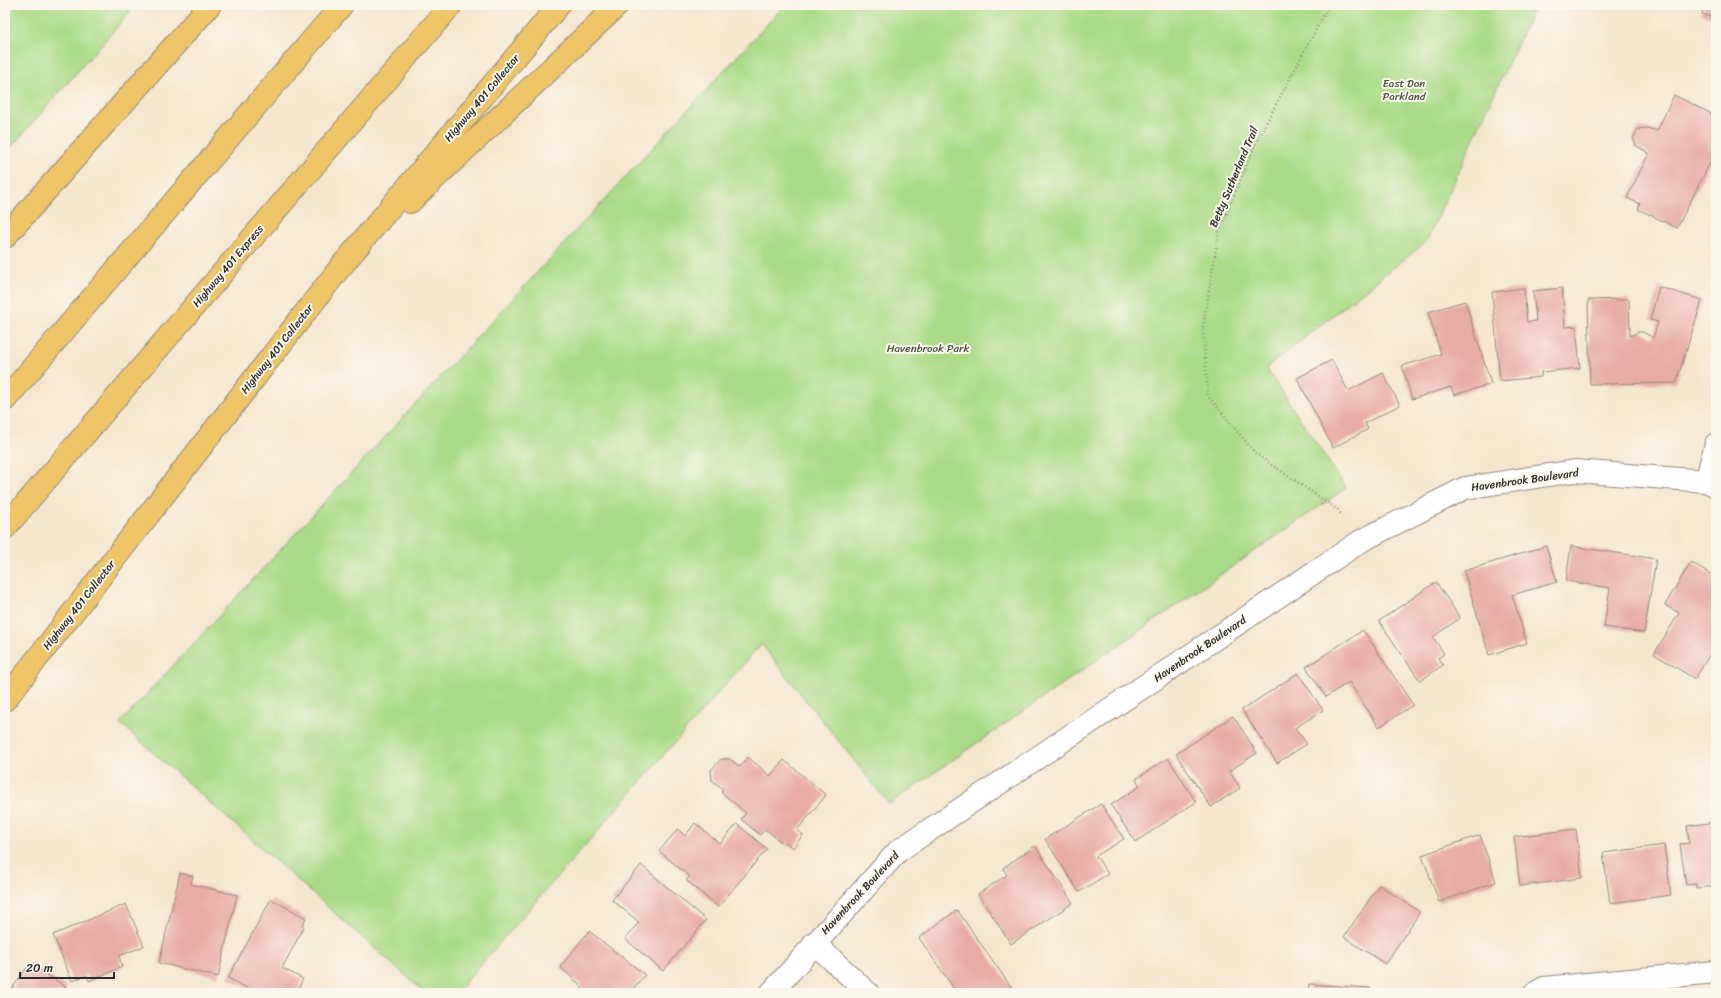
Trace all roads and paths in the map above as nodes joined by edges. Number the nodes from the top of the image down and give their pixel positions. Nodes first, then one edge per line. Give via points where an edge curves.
1 (210, 5) edge
2 (342, 5) edge
3 (451, 5) edge
4 (559, 5) edge
5 (618, 5) edge
6 (1328, 5) edge
7 (5, 237) edge
8 (340, 269) junction
9 (5, 400) edge
10 (1716, 444) edge
11 (1711, 483) edge
12 (5, 528) edge
13 (1361, 541) junction
14 (5, 700) edge
15 (814, 943) junction
16 (1716, 972) edge
17 (771, 993) edge
18 (868, 993) edge
19 (1534, 993) edge

1 - 7 highway
2 - 9 highway
3 - 12 highway, Highway 401 Express
4 - 8 highway, Highway 401 Collector
5 - 8 highway
6 - 13 path, Betty Sutherland Trail via 1255,144 1219,232 1203,326 1208,396 1256,454 1338,510
8 - 14 highway, Highway 401 Collector
10 - 11 street
11 - 13 street, Havenbrook Boulevard via 1575,471 1465,488
13 - 15 street, Havenbrook Boulevard via 898,851
15 - 17 street, Havenbrook Boulevard
15 - 18 street
16 - 19 street via 1544,988

